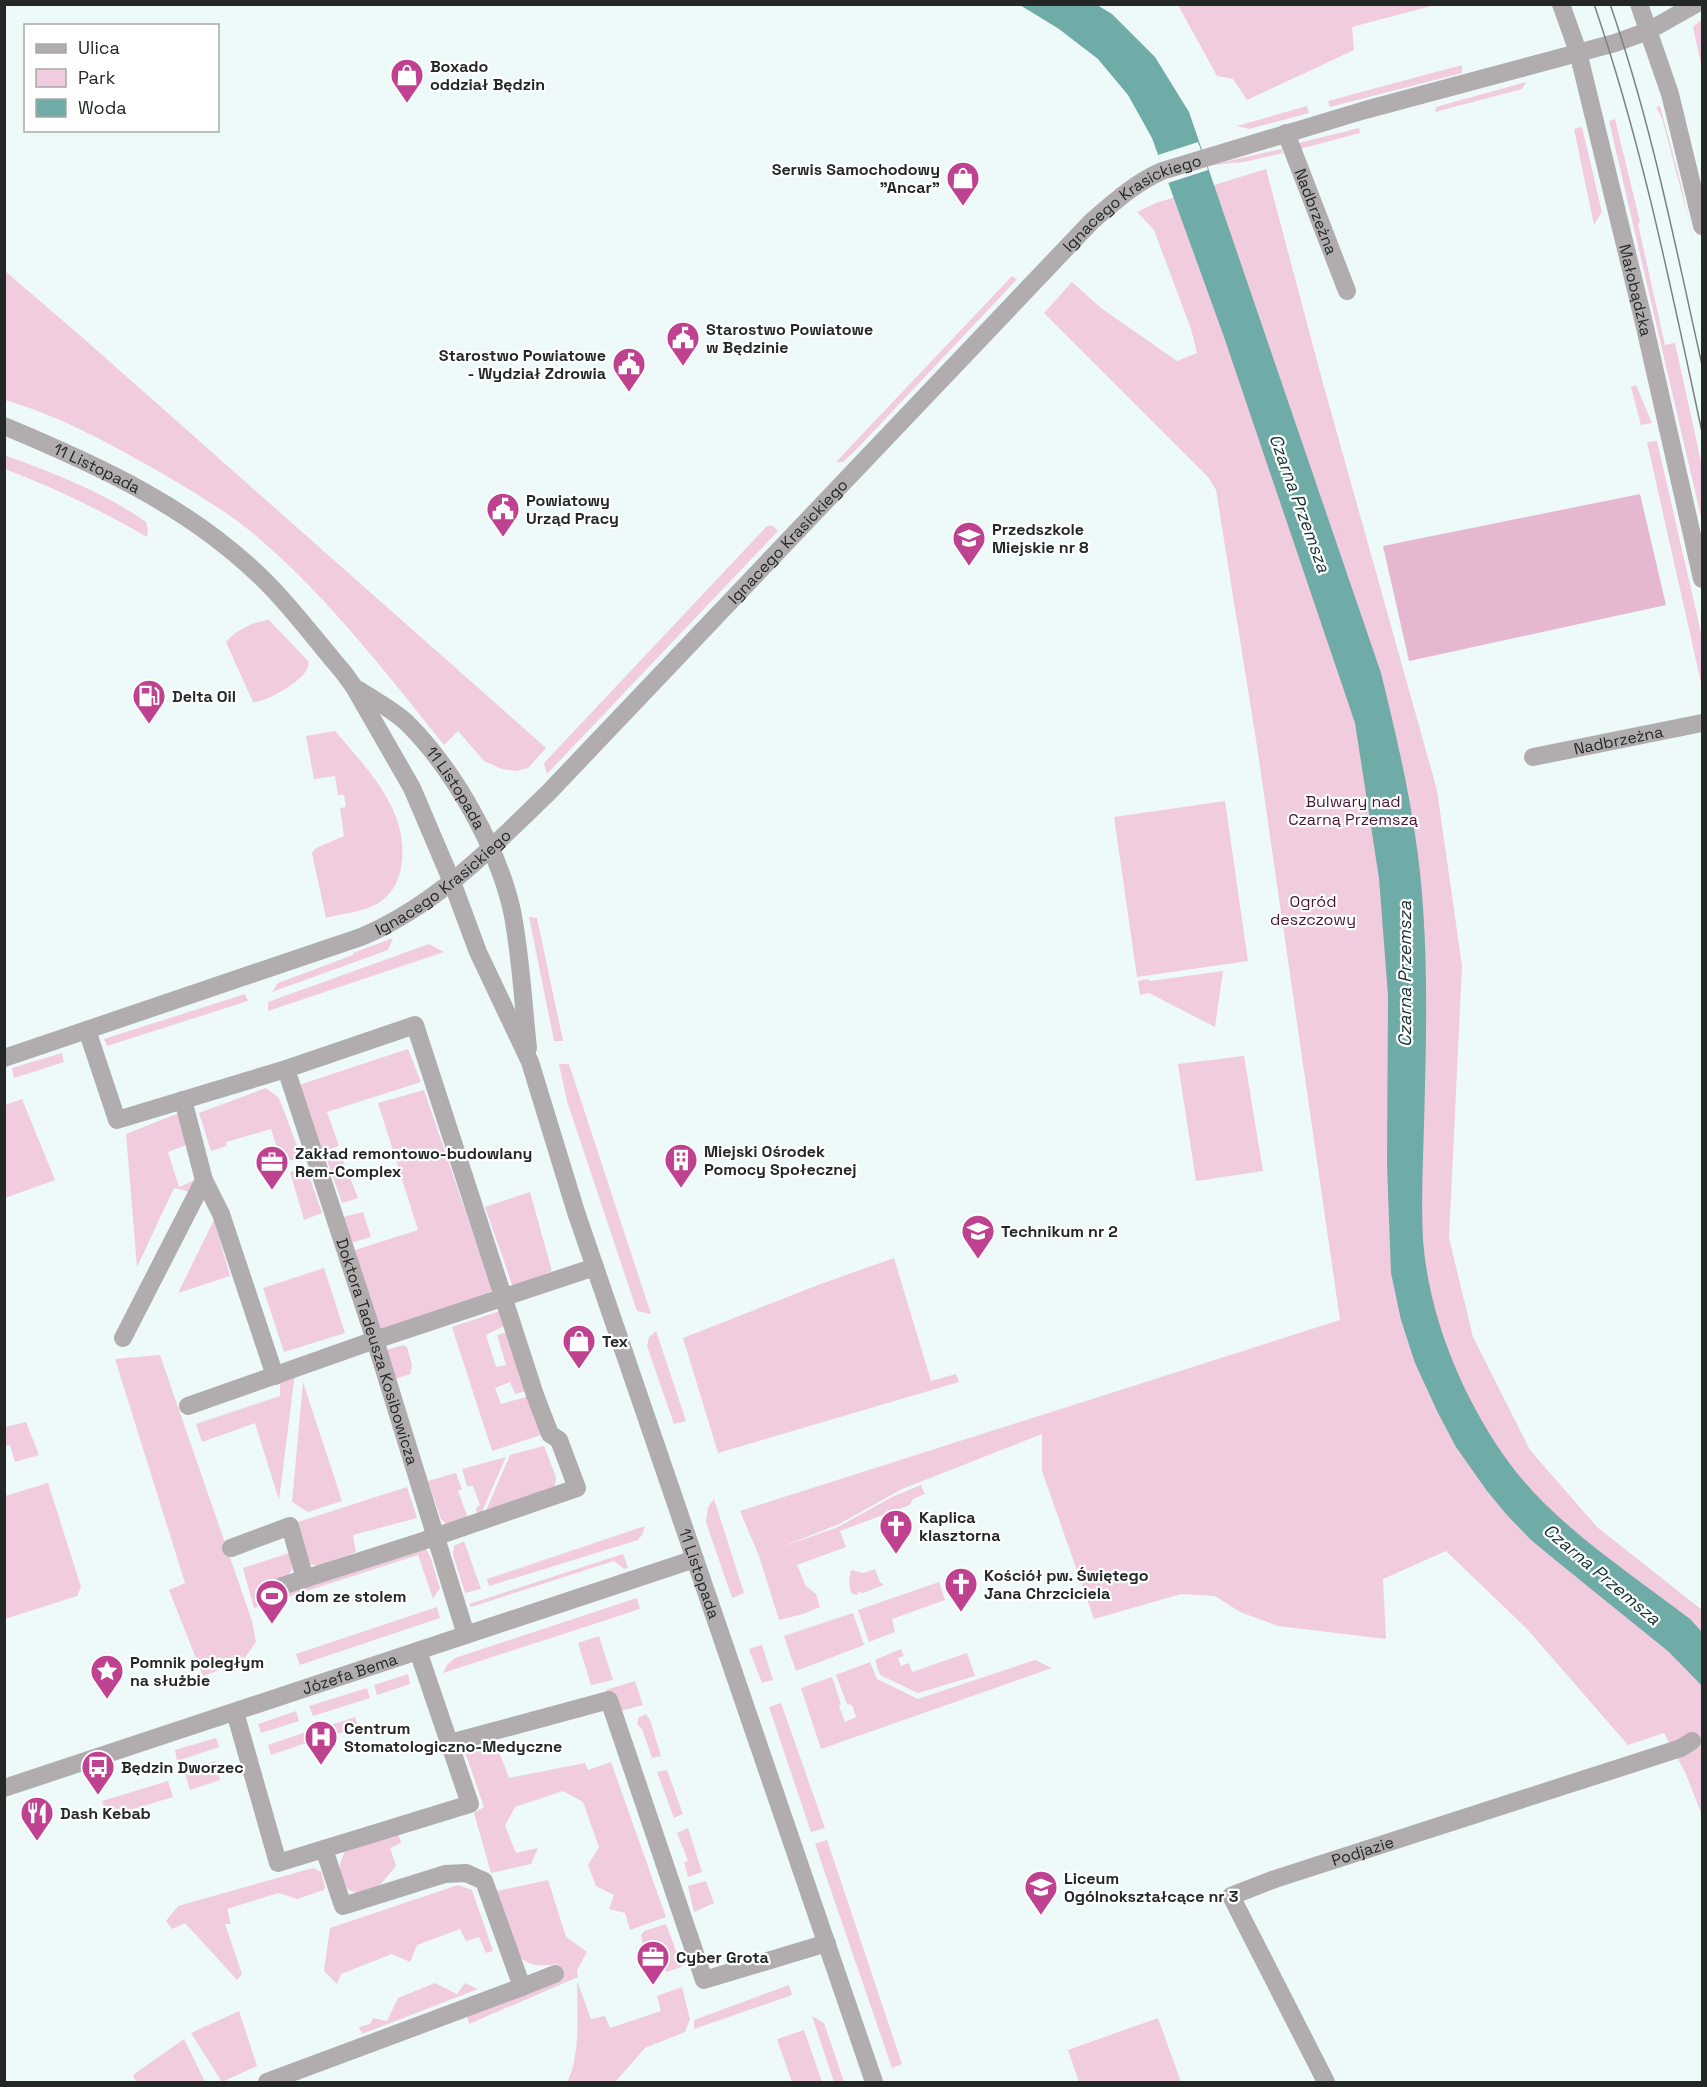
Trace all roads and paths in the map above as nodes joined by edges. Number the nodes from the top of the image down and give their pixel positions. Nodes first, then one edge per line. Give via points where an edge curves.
1 (1561, 4) edge
2 (1639, 4) edge
3 (1696, 4) edge
4 (1648, 31) junction
5 (1578, 52) junction
6 (1286, 133) junction
7 (1702, 226) edge
8 (1347, 291) dead end
9 (8, 428) edge
10 (1702, 579) edge
11 (354, 687) junction
12 (1702, 723) edge
13 (1533, 757) dead end
14 (491, 847) junction
15 (452, 882) junction
16 (87, 1030) junction
17 (4, 1058) edge
18 (530, 1062) junction
19 (286, 1069) junction
20 (183, 1100) junction
21 (204, 1179) junction
22 (595, 1267) junction
23 (502, 1298) junction
24 (123, 1338) dead end
25 (375, 1340) junction
26 (275, 1376) junction
27 (188, 1406) dead end
28 (435, 1536) junction
29 (231, 1548) dead end
30 (695, 1559) junction
31 (305, 1579) junction
32 (282, 1586) dead end
33 (466, 1635) junction
34 (418, 1651) junction
35 (235, 1712) junction
36 (1692, 1741) dead end
37 (450, 1743) junction
38 (4, 1788) edge
39 (324, 1849) junction
40 (827, 1944) junction
41 (555, 1974) dead end
42 (522, 1987) junction
43 (267, 2082) edge
44 (874, 2082) edge
45 (1326, 2082) edge

1 - 5 street, Małobądzka
2 - 4 street
3 - 4 street, Ignacego Krasickiego
4 - 5 street, Ignacego Krasickiego
4 - 7 street via 1670,94
5 - 6 street, Ignacego Krasickiego
5 - 10 street, Małobądzka
6 - 8 street, Nadbrzeżna
6 - 14 street, Ignacego Krasickiego via 1162,171 1129,189 1092,221 550,791
9 - 11 street, 11 Listopada via 149,493 243,560
11 - 14 street, 11 Listopada via 407,723 446,770
11 - 15 street, 11 Listopada via 412,788
12 - 13 street, Nadbrzeżna
14 - 15 street, Ignacego Krasickiego
14 - 18 street, 11 Listopada via 512,911
15 - 16 street, Ignacego Krasickiego via 390,924 361,937
15 - 18 street, 11 Listopada via 478,952
16 - 17 street, Ignacego Krasickiego
16 - 20 street via 117,1120
18 - 22 street, 11 Listopada
19 - 20 street
19 - 23 street via 415,1025
19 - 25 street, Doktora Tadeusza Kosibowicza
20 - 21 street
21 - 24 street
21 - 26 street via 221,1214
22 - 23 street
22 - 30 street, 11 Listopada
23 - 25 street
23 - 28 street via 550,1434 559,1440 577,1488
25 - 26 street
25 - 28 street, Doktora Tadeusza Kosibowicza
26 - 27 street
28 - 31 street
28 - 33 street, Doktora Tadeusza Kosibowicza
29 - 31 street via 290,1526
30 - 33 street, Józefa Bema
30 - 40 street, 11 Listopada
31 - 32 street
33 - 34 street, Józefa Bema
34 - 35 street, Józefa Bema
34 - 37 street
35 - 38 street, Józefa Bema
35 - 39 street via 278,1863
36 - 45 street, Podjazie via 1681,1748 1231,1896
37 - 39 street via 470,1804
37 - 40 street via 609,1700 704,1980
39 - 42 street via 343,1906 445,1874 466,1873 484,1881
40 - 44 street, 11 Listopada
41 - 42 street
42 - 43 street

